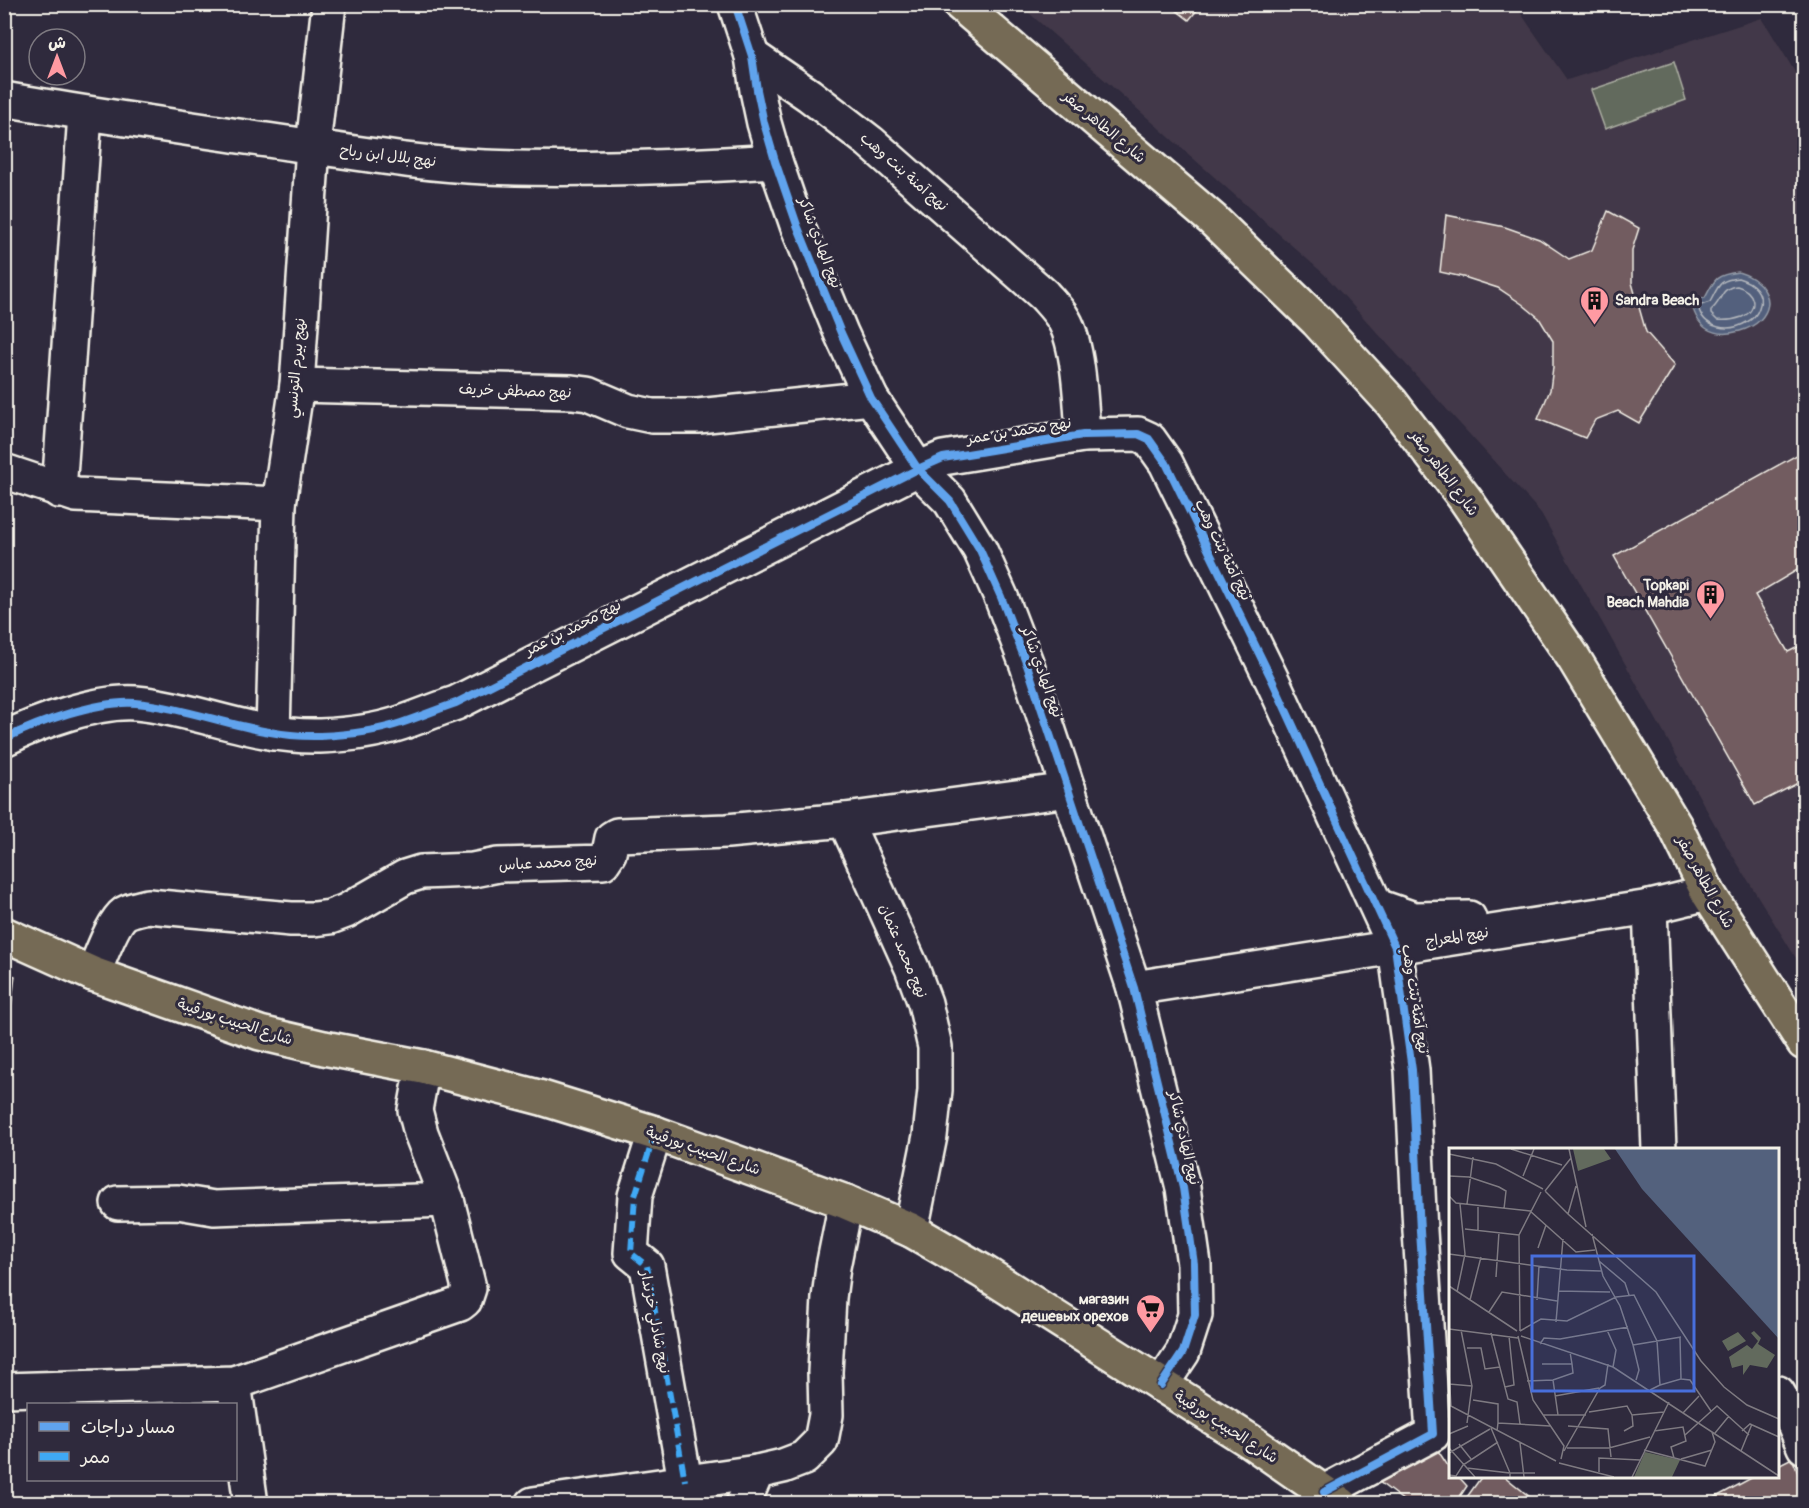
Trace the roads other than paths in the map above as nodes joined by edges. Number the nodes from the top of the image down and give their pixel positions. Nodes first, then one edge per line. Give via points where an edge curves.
1 (329, 4) edge
2 (735, 4) edge
3 (960, 4) edge
4 (752, 56) junction
5 (4, 99) edge
6 (85, 114) junction
7 (313, 146) junction
8 (775, 161) junction
9 (297, 385) junction
10 (871, 398) junction
11 (1138, 434) joint
12 (1083, 435) junction
13 (918, 468) junction
14 (4, 471) edge
15 (59, 490) junction
16 (279, 504) junction
17 (273, 733) junction
18 (4, 739) edge
19 (1069, 790) junction
20 (845, 820) junction
21 (1708, 892) junction
22 (1377, 906) junction
23 (1650, 907) junction
24 (1590, 916) junction
25 (4, 934) edge
26 (1395, 947) junction
27 (93, 974) junction
28 (1134, 988) junction
29 (1804, 1043) edge
30 (423, 1067) junction
31 (655, 1134) junction
32 (1659, 1148) edge
33 (447, 1200) junction
34 (846, 1202) junction
35 (118, 1203) dead end
36 (911, 1230) junction
37 (234, 1383) junction
38 (1161, 1385) junction
39 (4, 1390) edge
40 (1779, 1395) edge
41 (237, 1403) edge
42 (237, 1404) edge
43 (1442, 1431) edge
44 (1804, 1447) edge
45 (757, 1472) junction
46 (685, 1481) junction
47 (1333, 1498) edge
48 (251, 1503) edge
49 (536, 1503) edge
50 (743, 1503) edge

1 - 7 street, نهج بيرم التونسي
2 - 4 street, نهج الهادي شاكر
3 - 21 main road, شارع الطاهر صفر via 1212,219 1317,321 1391,402 1466,500 1573,657 1675,826
4 - 8 street, نهج الهادي شاكر
4 - 12 street, نهج آمنة بنت وهب via 870,142 1044,295 1065,321 1073,346
5 - 6 street, نهج بلال ابن رباح
6 - 7 street, نهج بلال ابن رباح
6 - 15 street
7 - 8 street, نهج بلال ابن رباح via 484,167 682,167
7 - 9 street, نهج بيرم التونسي
8 - 10 street, نهج الهادي شاكر via 797,225
9 - 10 street, نهج مصطفى خريف via 572,392 652,416 698,416
9 - 16 street, نهج بيرم التونسي
10 - 13 street, نهج الهادي شاكر
11 - 12 street, نهج محمد بن عمر
11 - 22 street, نهج آمنة بنت وهب via 1149,439 1166,463
12 - 13 street, نهج محمد بن عمر via 943,458
13 - 17 street, نهج محمد بن عمر via 456,703 398,724 353,733
13 - 19 street, نهج الهادي شاكر via 950,501 980,550 1027,665
14 - 15 street
15 - 16 street via 104,497
16 - 17 street, نهج بيرم التونسي
17 - 18 street, نهج محمد بن عمر via 134,703 70,714
19 - 20 street, نهج محمد عباس
19 - 28 street, نهج الهادي شاكر
20 - 27 street, نهج محمد عباس via 727,831 617,835 612,838 603,862 421,872 346,911 314,920 136,908 117,921
20 - 36 street, نهج محمد عثمان via 912,968 935,1047 930,1136
21 - 23 street, نهج المعراج
21 - 29 main road, شارع الطاهر صفر
22 - 24 street via 1414,919
22 - 26 street, نهج آمنة بنت وهب
23 - 24 street, نهج المعراج
23 - 32 street
24 - 26 street, نهج المعراج
25 - 27 main road, شارع الحبيب بورقيبة
26 - 28 street, نهج المعراج
26 - 43 street, نهج آمنة بنت وهب via 1412,1070 1420,1231
27 - 30 main road, شارع الحبيب بورقيبة via 260,1033
28 - 38 street, نهج الهادي شاكر via 1183,1188 1194,1264 1195,1315 1183,1352
30 - 31 main road, شارع الحبيب بورقيبة via 542,1098
30 - 33 street via 415,1110
31 - 34 main road, شارع الحبيب بورقيبة
31 - 46 street, نهج شادلي خزندار via 635,1196 631,1252 647,1266
33 - 35 street via 214,1208 178,1202
33 - 37 street via 469,1288 465,1300
34 - 36 main road, شارع الحبيب بورقيبة
34 - 45 street via 829,1298 826,1415 821,1441 804,1458
36 - 38 main road, شارع الحبيب بورقيبة
37 - 39 street
37 - 41 street
38 - 47 main road, شارع الحبيب بورقيبة
40 - 44 street
42 - 48 street
43 - 47 street, نهج آمنة بنت وهب
45 - 46 street
45 - 50 street
46 - 49 street

